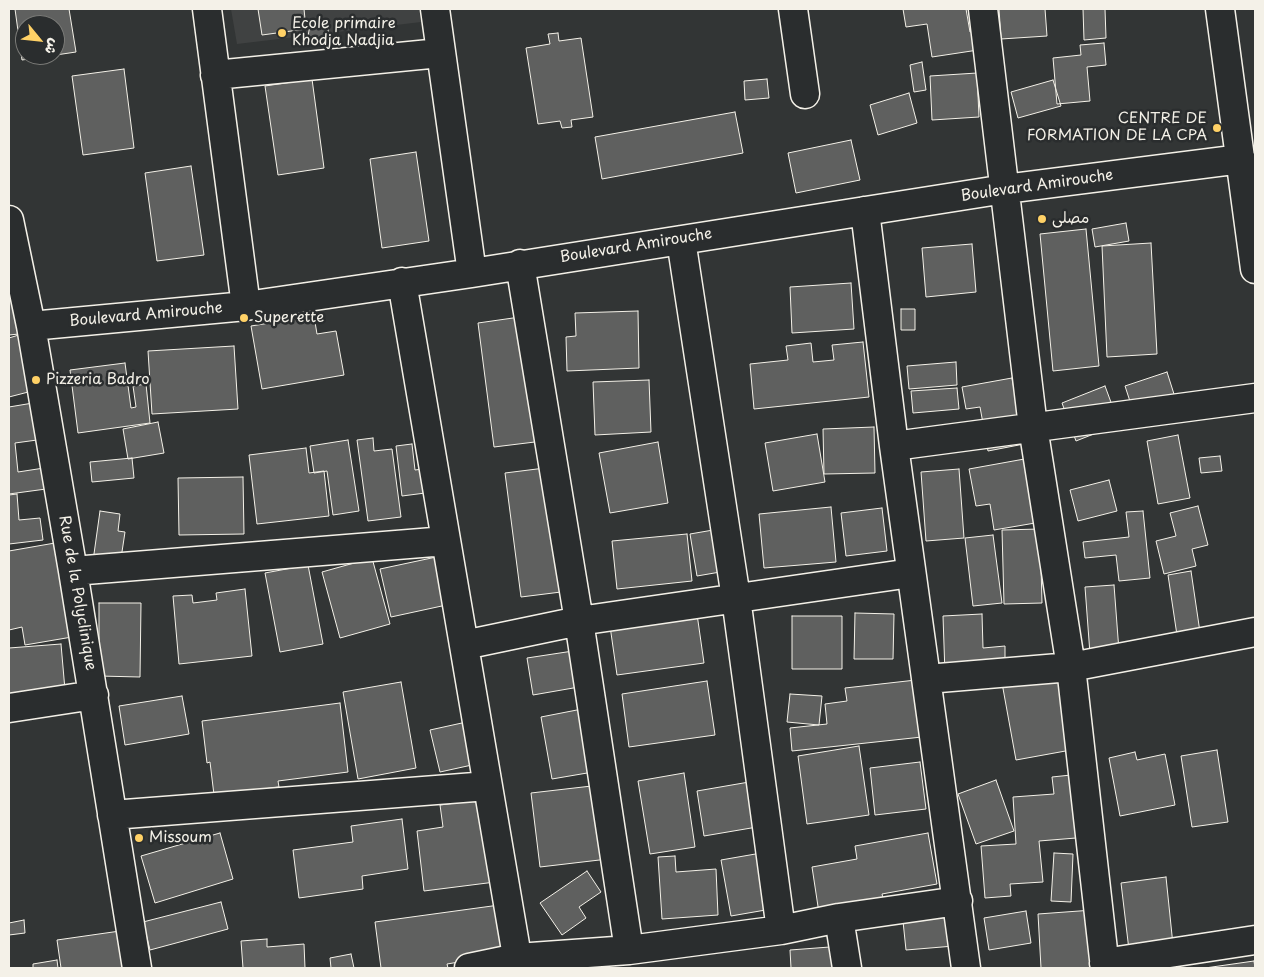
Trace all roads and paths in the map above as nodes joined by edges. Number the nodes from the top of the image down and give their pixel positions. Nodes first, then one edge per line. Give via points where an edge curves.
1 (207, 9) edge
2 (435, 9) edge
3 (793, 9) edge
4 (983, 9) edge
5 (1220, 9) edge
6 (440, 53) junction
7 (215, 75) junction
8 (805, 94) dead end
9 (1240, 159) junction
10 (1005, 189) junction
11 (865, 211) junction
12 (9, 220) edge
13 (681, 240) junction
14 (520, 264) junction
15 (1255, 269) edge
16 (472, 273) junction
17 (402, 282) junction
18 (246, 306) junction
19 (31, 326) junction
20 (1255, 398) edge
21 (1033, 427) junction
22 (894, 446) junction
23 (446, 541) junction
24 (73, 571) junction
25 (911, 573) junction
26 (736, 598) junction
27 (579, 622) junction
28 (1255, 632) edge
29 (464, 645) junction
30 (1071, 667) junction
31 (927, 679) junction
32 (94, 695) junction
33 (9, 708) edge
34 (488, 786) junction
35 (112, 815) junction
36 (958, 902) junction
37 (839, 918) junction
38 (781, 930) junction
39 (1255, 940) edge
40 (630, 950) junction
41 (518, 963) edge
42 (1105, 966) edge
43 (137, 968) edge
44 (469, 968) edge
45 (846, 968) edge
46 (966, 968) edge

1 - 7 street
2 - 6 street
3 - 8 street
4 - 10 street
5 - 9 street
6 - 7 street
6 - 16 street
7 - 18 street
9 - 10 street, Boulevard Amirouche
9 - 15 street
10 - 11 street, Boulevard Amirouche
10 - 21 street
11 - 13 street, Boulevard Amirouche
11 - 22 street
12 - 19 street, Rue de la Polyclinique
13 - 14 street, Boulevard Amirouche
13 - 26 street
14 - 16 street, Boulevard Amirouche
14 - 27 street
16 - 17 street, Boulevard Amirouche
17 - 18 street, Boulevard Amirouche
17 - 23 street
18 - 19 street, Boulevard Amirouche
19 - 24 street, Rue de la Polyclinique
20 - 21 street
21 - 22 street
21 - 30 street
22 - 25 street
23 - 24 street
23 - 29 street
24 - 32 street, Rue de la Polyclinique
25 - 26 street
25 - 31 street
26 - 27 street
26 - 38 street
27 - 29 street
27 - 40 street
28 - 30 street
29 - 34 street
30 - 31 street
30 - 42 street
31 - 36 street
32 - 33 street
32 - 35 street, Rue de la Polyclinique
34 - 35 street
34 - 41 street
35 - 43 street, Rue de la Polyclinique
36 - 37 street
36 - 46 street
37 - 38 street
37 - 45 street
38 - 40 street
39 - 42 street
40 - 41 street
41 - 44 street

